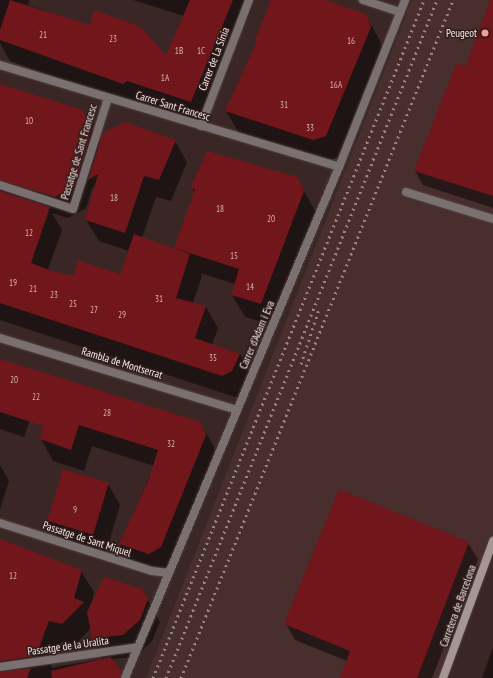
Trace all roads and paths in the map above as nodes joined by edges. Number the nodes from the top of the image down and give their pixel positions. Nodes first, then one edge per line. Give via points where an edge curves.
1 (249, 0) edge
2 (363, 0) edge
3 (405, 0) edge
4 (400, 12) junction
5 (0, 65) edge
6 (108, 98) junction
7 (201, 126) junction
8 (339, 167) junction
9 (0, 185) edge
10 (406, 192) dead end
11 (493, 219) edge
12 (0, 338) edge
13 (237, 410) junction
14 (0, 523) edge
15 (493, 541) edge
16 (169, 573) junction
17 (138, 647) junction
18 (0, 667) edge
19 (125, 678) edge
20 (443, 678) edge

1 - 7 street, Carrer de La Sínia
2 - 4 street
3 - 4 street, Carrer d'Adam i Eva
4 - 8 street, Carrer d'Adam i Eva
5 - 6 street, Carrer Sant Francesc
6 - 7 street, Carrer Sant Francesc
6 - 9 street, Passatge de Sant Francesc via 73,209
7 - 8 street, Carrer Sant Francesc
8 - 13 street, Carrer d'Adam i Eva
10 - 11 street
12 - 13 street, Rambla de Montserrat
13 - 16 street, Carrer d'Adam i Eva
14 - 16 street, Passatge de Sant Miquel via 152,571
15 - 20 main road, Carretera de Barcelona
16 - 17 street, Carrer d'Adam i Eva
17 - 18 street, Passatge de la Uralita
17 - 19 street, Carrer d'Adam i Eva

